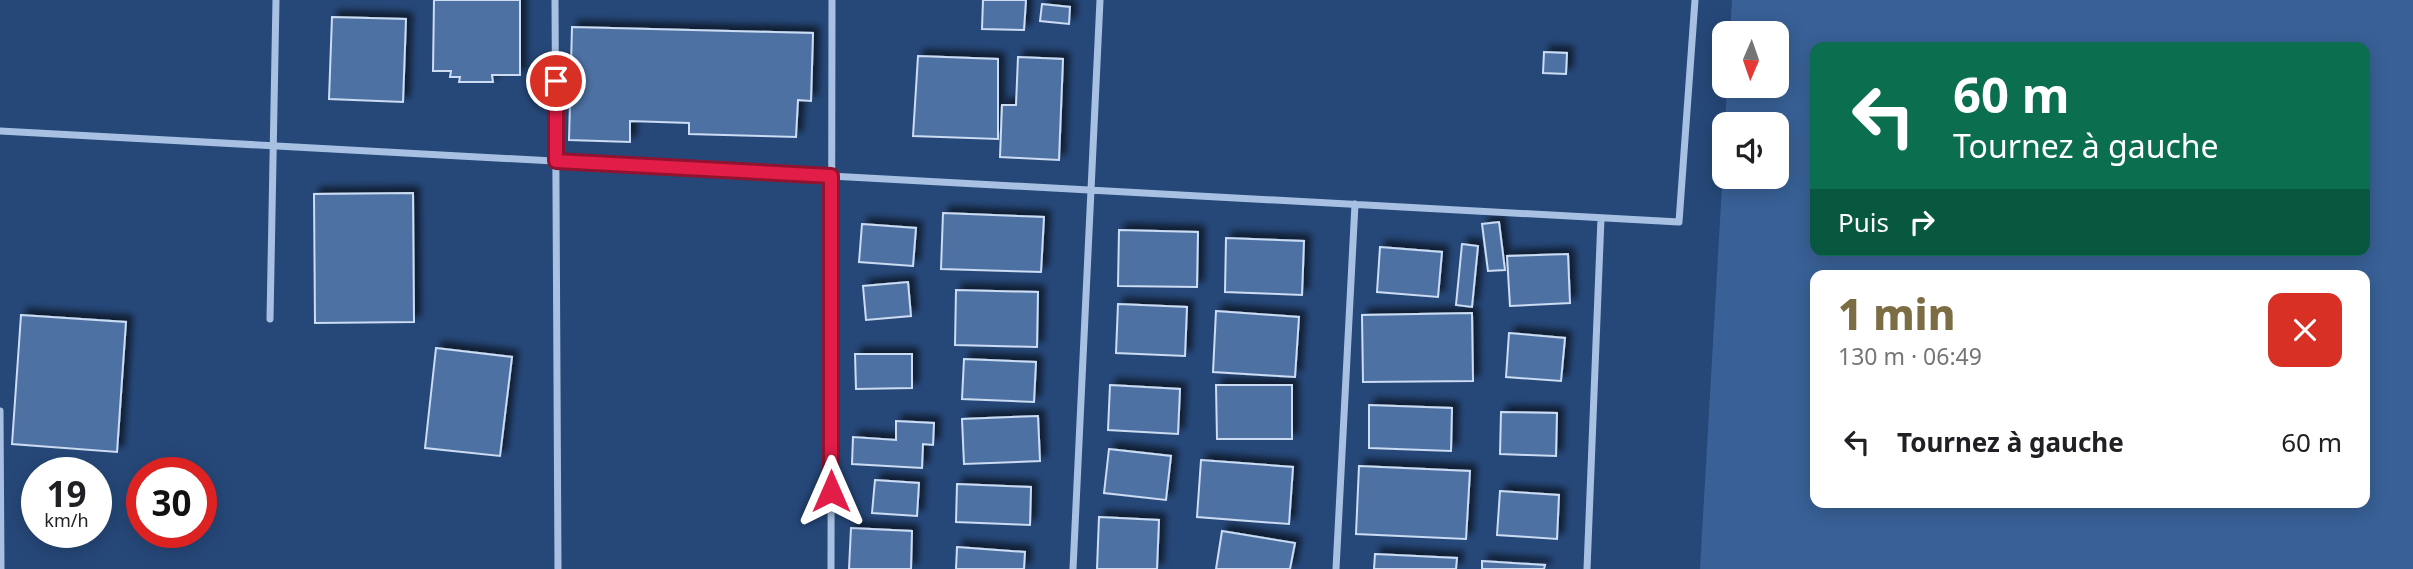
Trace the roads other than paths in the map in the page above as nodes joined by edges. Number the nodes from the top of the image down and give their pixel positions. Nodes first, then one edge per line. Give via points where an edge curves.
1 (276, 0) edge
2 (555, 0) edge
3 (832, 0) edge
4 (1100, 0) edge
5 (1695, 0) edge
6 (0, 131) edge
7 (273, 146) junction
8 (556, 161) junction
9 (831, 176) junction
10 (1091, 191) junction
11 (1355, 204) junction
12 (1601, 218) junction
13 (270, 319) dead end
14 (0, 411) edge
15 (1, 569) edge
16 (558, 569) edge
17 (831, 569) edge
18 (1073, 569) edge
19 (1336, 569) edge
20 (1587, 569) edge

1 - 7 street
2 - 8 street
3 - 9 street
4 - 10 street
5 - 12 street via 1679,222
6 - 7 street
7 - 8 street
7 - 13 street
8 - 9 street
8 - 16 street
9 - 10 street
9 - 17 street
10 - 11 street
10 - 18 street
11 - 12 street
11 - 19 street
12 - 20 street
14 - 15 street

